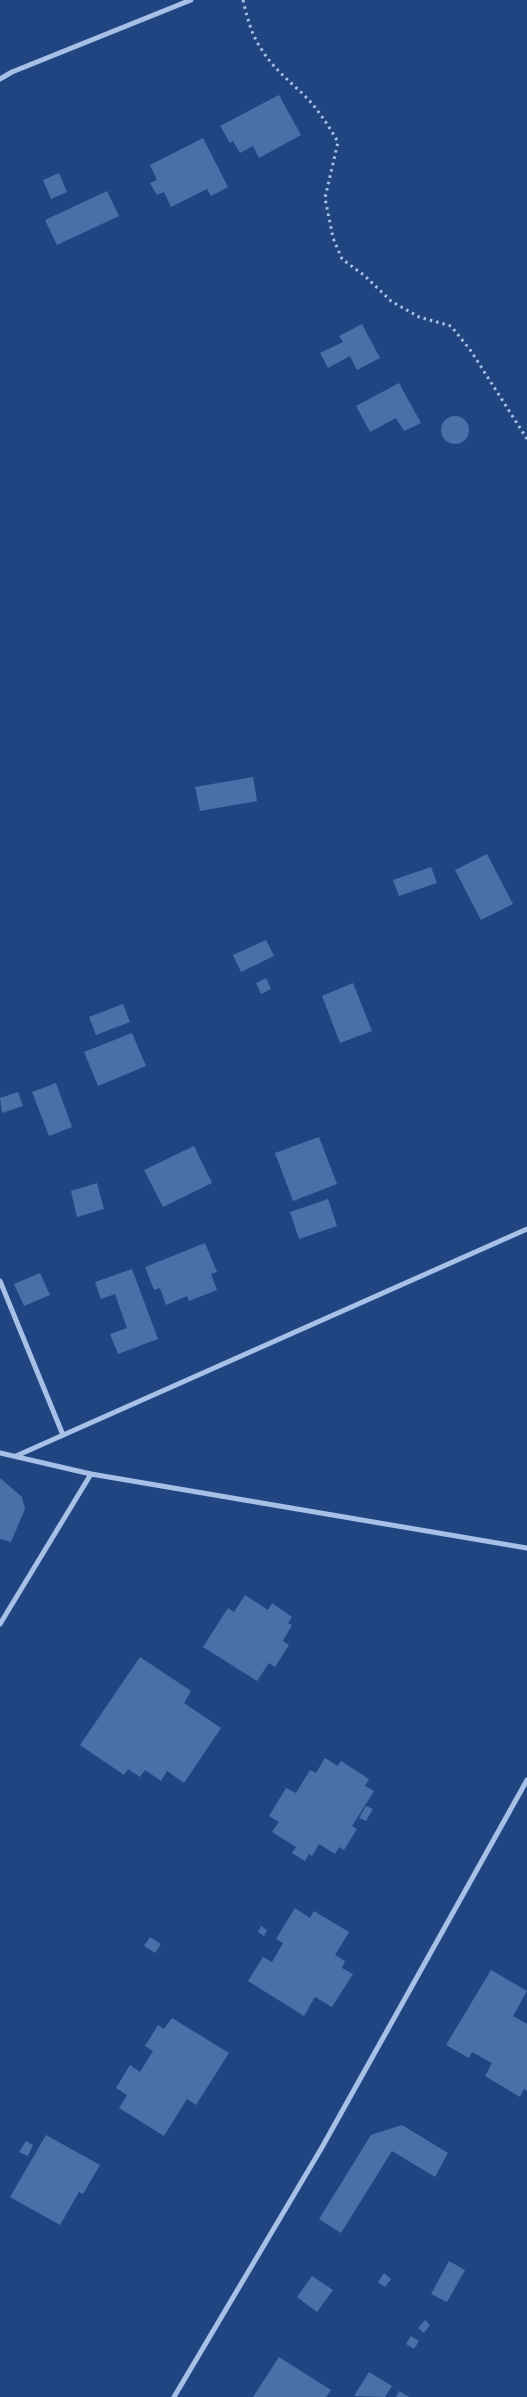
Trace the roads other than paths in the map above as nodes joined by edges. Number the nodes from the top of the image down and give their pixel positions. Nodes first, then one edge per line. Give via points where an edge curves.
1 (192, 0) edge
2 (0, 80) edge
3 (527, 1229) edge
4 (0, 1281) edge
5 (62, 1435) junction
6 (0, 1453) edge
7 (16, 1456) junction
8 (91, 1474) junction
9 (527, 1548) edge
10 (0, 1624) edge
11 (527, 1780) edge
12 (174, 2397) edge

1 - 2 street via 12,72
3 - 5 street
4 - 5 street
5 - 7 street
6 - 7 street
7 - 8 street
8 - 9 street
8 - 10 street
11 - 12 street via 321,2149

